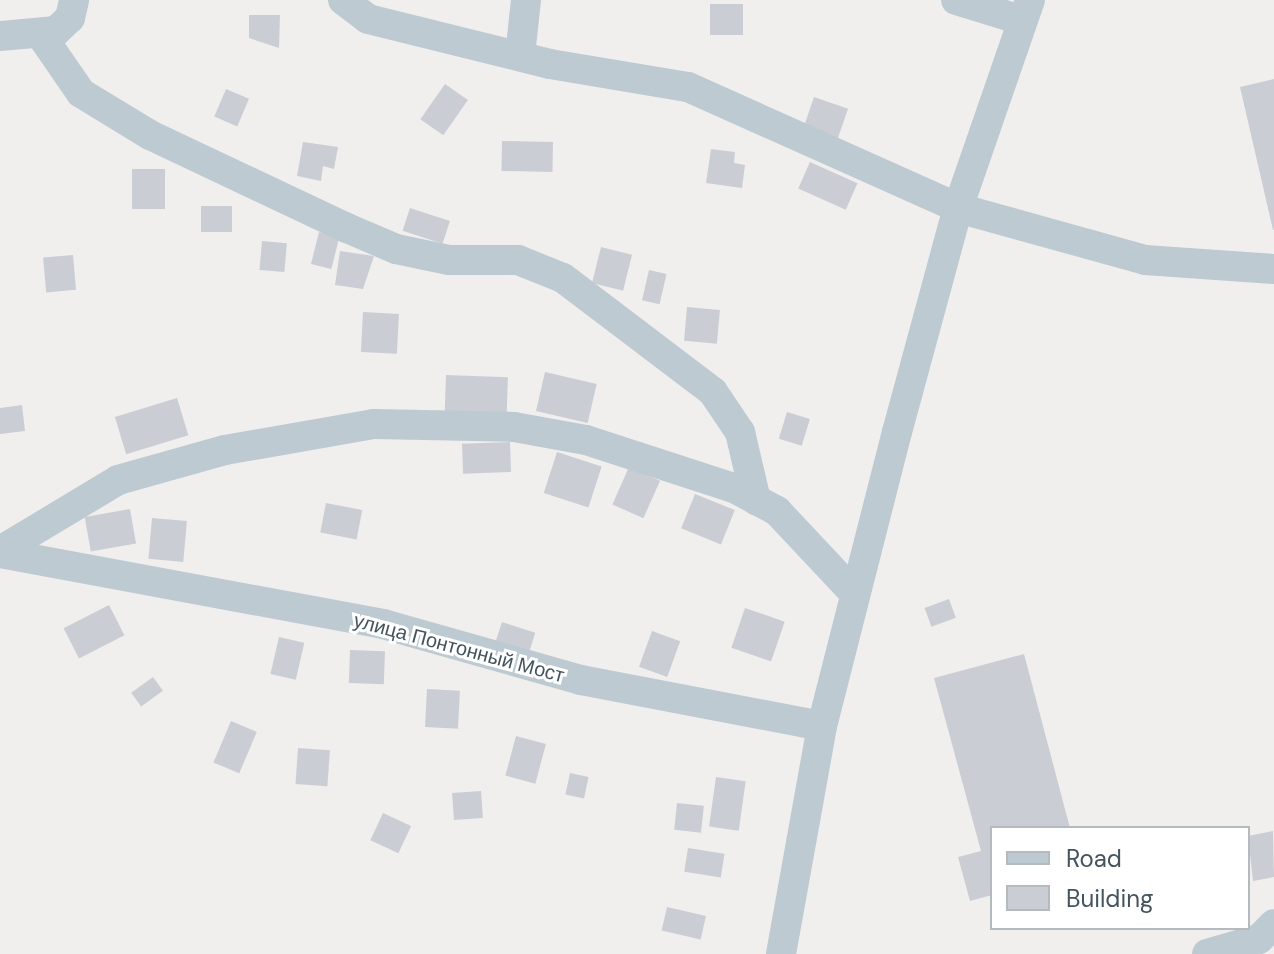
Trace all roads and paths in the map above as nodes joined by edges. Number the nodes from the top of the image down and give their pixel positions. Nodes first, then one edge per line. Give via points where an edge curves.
1 (74, 0) edge
2 (343, 0) edge
3 (526, 0) edge
4 (956, 0) edge
5 (1026, 10) edge
6 (41, 35) junction
7 (0, 36) edge
8 (520, 56) junction
9 (958, 208) junction
10 (1274, 269) edge
11 (756, 500) junction
12 (0, 552) edge
13 (855, 594) junction
14 (822, 726) junction
15 (1274, 924) edge
16 (781, 954) edge
17 (1207, 954) edge

1 - 6 street via 70,18
2 - 8 street via 368,19
3 - 8 street
4 - 5 street
5 - 9 street
6 - 7 street
6 - 11 street via 81,93 150,135 347,228 396,249 449,260 518,260 563,278 713,392 740,432
8 - 9 street via 688,87
9 - 10 street via 1145,260
9 - 13 street
11 - 12 street, улица Понтонный Мост via 678,466 586,440 514,427 374,424 225,450 118,480
11 - 13 street, улица Понтонный Мост via 777,511
12 - 14 street, улица Понтонный Мост via 383,624 581,680
13 - 14 street
14 - 16 street
15 - 17 street via 1259,939

